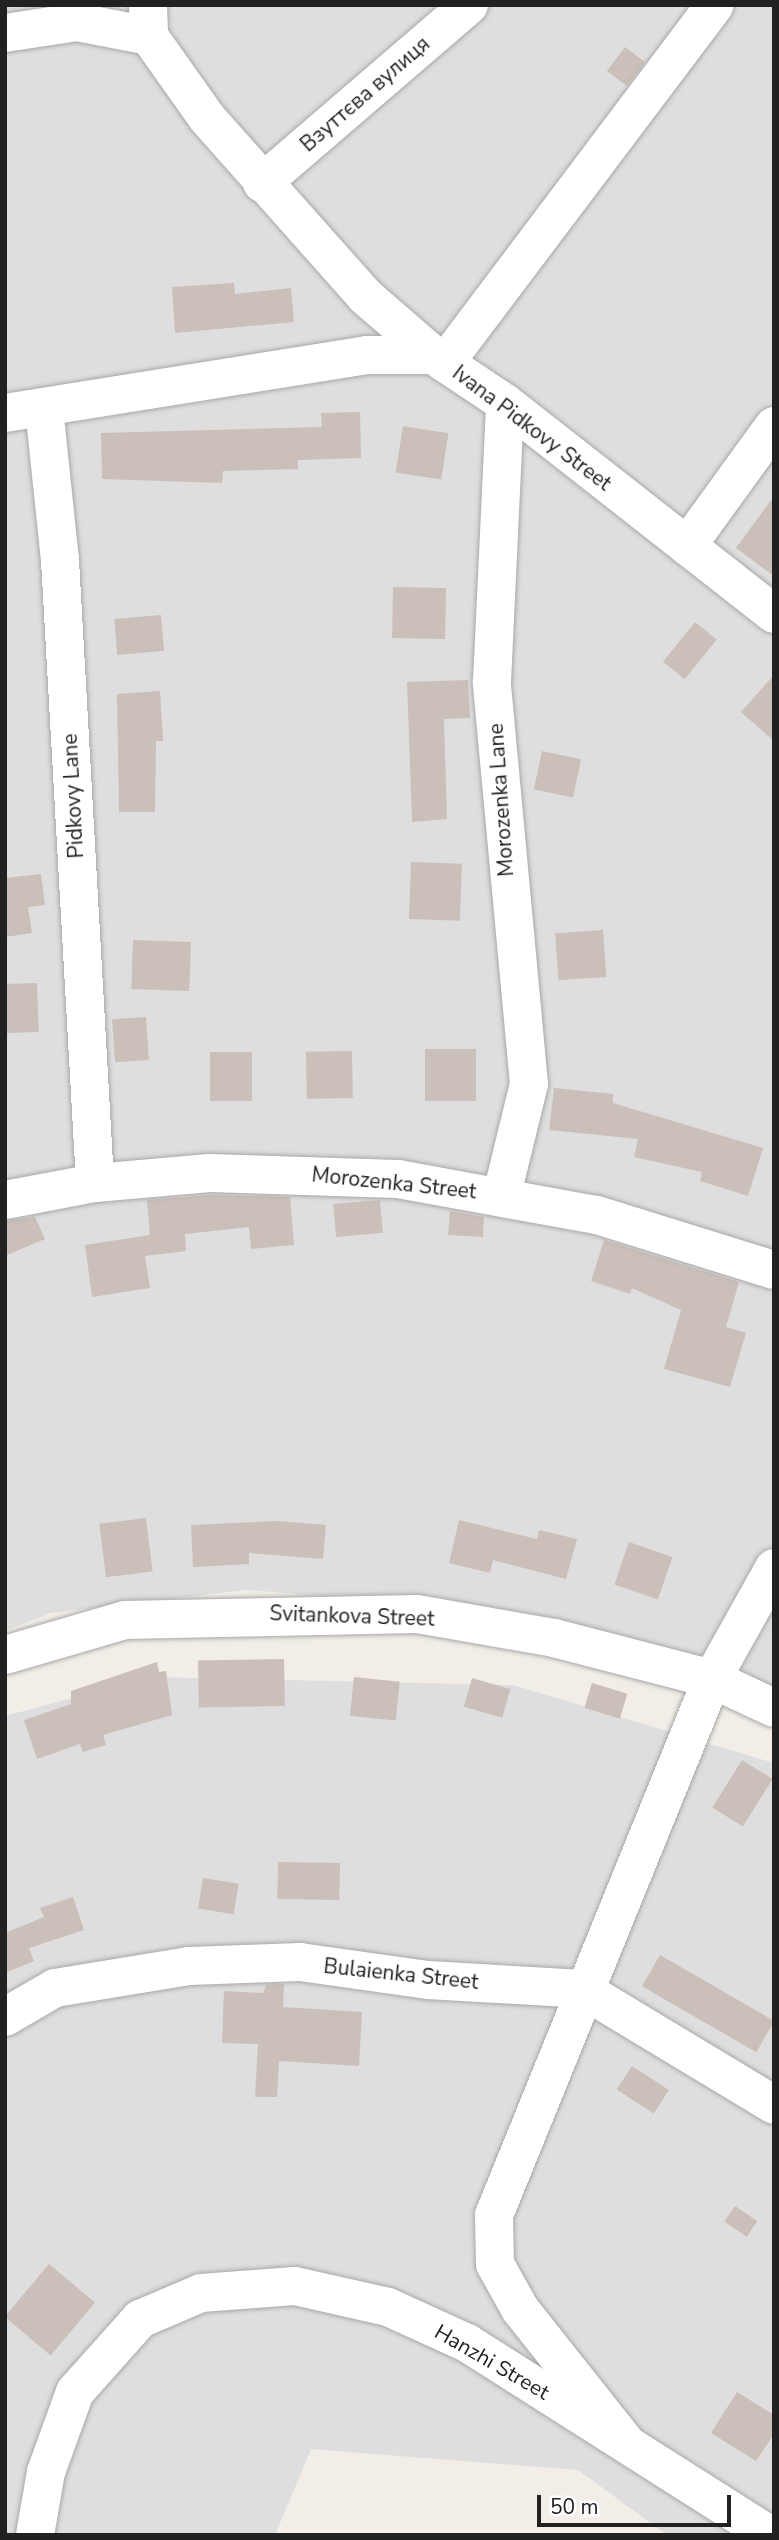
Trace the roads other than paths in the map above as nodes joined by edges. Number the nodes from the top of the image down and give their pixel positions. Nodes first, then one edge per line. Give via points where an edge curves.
1 (469, 5) edge
2 (715, 5) edge
3 (148, 21) edge
4 (5, 33) edge
5 (262, 183) junction
6 (439, 359) junction
7 (505, 402) junction
8 (44, 408) junction
9 (5, 413) edge
10 (774, 426) edge
11 (687, 545) junction
12 (774, 614) edge
13 (95, 1184) junction
14 (502, 1194) junction
15 (5, 1200) edge
16 (774, 1270) edge
17 (774, 1568) edge
18 (5, 1655) edge
19 (712, 1679) junction
20 (774, 1708) edge
21 (582, 1989) junction
22 (5, 2017) edge
23 (774, 2105) edge
24 (627, 2444) junction
25 (35, 2535) edge
26 (770, 2535) edge

1 - 5 street, Взуттєва вулиця
2 - 6 street
3 - 4 street via 77,22
3 - 5 street
5 - 6 street via 365,296
6 - 7 street, Ivana Pidkovy Street
6 - 8 street, Ivana Pidkovy Street via 367,355
7 - 11 street, Ivana Pidkovy Street
7 - 14 street, Morozenka Lane via 492,682 529,1084
8 - 9 street, Ivana Pidkovy Street
8 - 13 street, Pidkovy Lane via 60,560
10 - 11 street
11 - 12 street, Ivana Pidkovy Street
13 - 14 street, Morozenka Street via 211,1173 323,1174
13 - 15 street, Morozenka Street
14 - 16 street, Morozenka Street via 597,1215
17 - 19 street
18 - 19 street, Svitankova Street via 125,1620 417,1614 554,1639
19 - 20 street, Svitankova Street
19 - 21 street
21 - 22 street, Bulaienka Street via 428,1980 300,1962 189,1966 55,1988
21 - 23 street, Bulaienka Street
21 - 24 street via 494,2215 495,2264 520,2309
24 - 25 street, Hanzhi Street via 467,2343 388,2307 295,2286 201,2293 140,2319 75,2392 46,2472
24 - 26 street, Hanzhi Street

